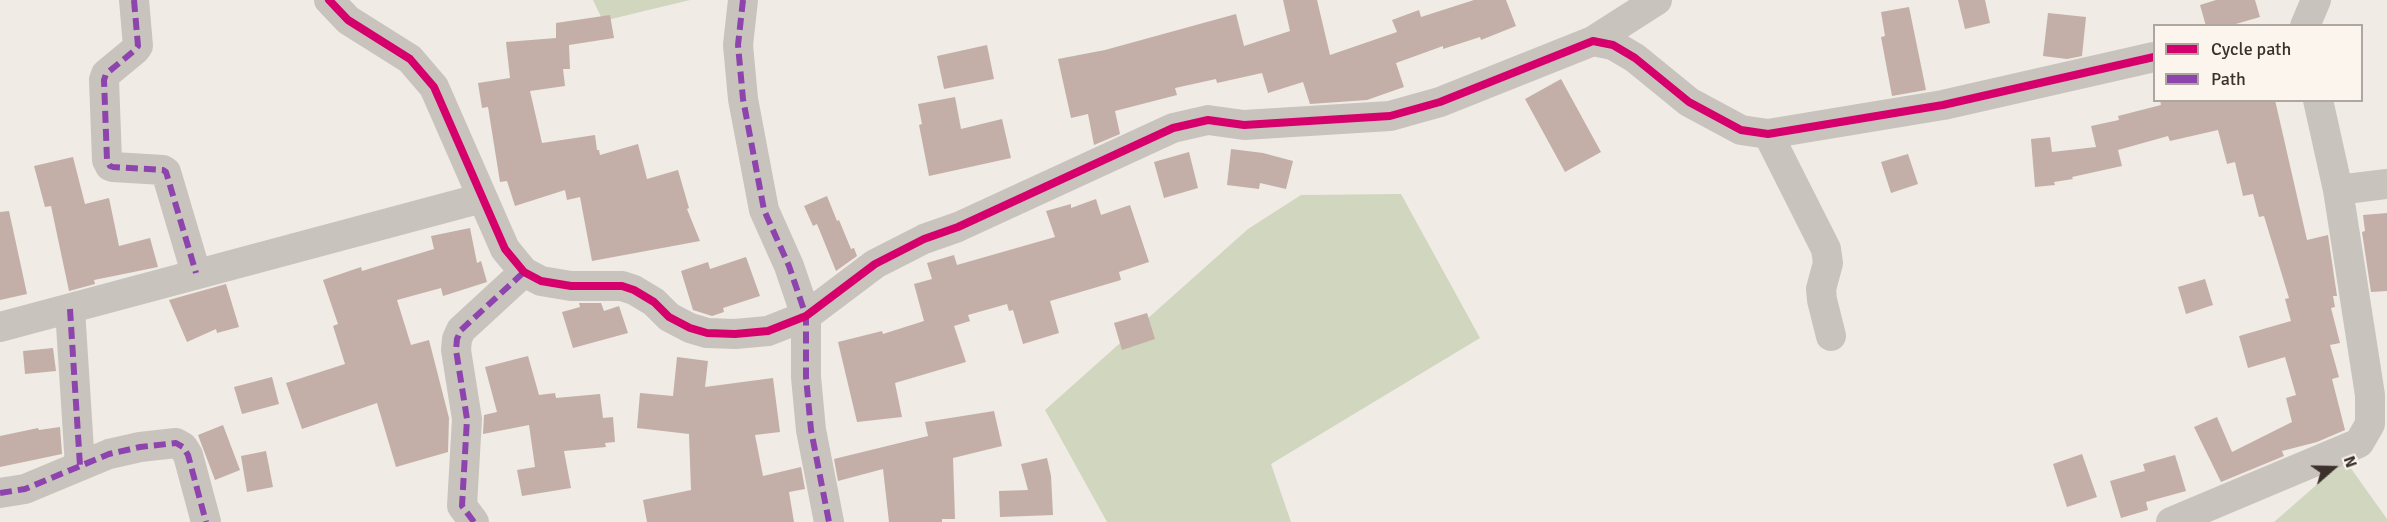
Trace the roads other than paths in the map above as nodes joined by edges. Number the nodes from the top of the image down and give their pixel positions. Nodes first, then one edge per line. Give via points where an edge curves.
1 (134, 0) edge
2 (329, 0) edge
3 (743, 0) edge
4 (1657, 0) edge
5 (2316, 0) edge
6 (2306, 24) edge
7 (1593, 41) junction
8 (2153, 57) edge
9 (2318, 102) edge
10 (1768, 134) junction
11 (2387, 184) edge
12 (2338, 190) junction
13 (482, 198) junction
14 (524, 272) junction
15 (196, 273) junction
16 (70, 309) junction
17 (806, 316) junction
18 (0, 327) edge
19 (1832, 336) dead end
20 (80, 466) junction
21 (0, 493) edge
22 (206, 522) edge
23 (474, 522) edge
24 (829, 522) edge
25 (2171, 522) edge

1 - 15 street via 138,46 104,80 107,160 113,167 166,172
2 - 13 street via 348,20 410,59 434,87
3 - 17 street via 738,45 743,99 760,190 764,210
4 - 7 street
5 - 6 street
7 - 10 street via 1613,45 1635,58 1689,102 1741,130
7 - 17 street via 1440,102 1390,116 1244,125 1208,120 1173,128 875,264
8 - 10 street via 1943,105
9 - 12 street
10 - 19 street via 1826,249 1828,263 1821,289
11 - 12 street
12 - 25 street via 2370,395 2370,424 2359,442
13 - 14 street via 505,249
13 - 15 street
14 - 17 street via 551,283 634,290 669,317 707,333 768,331
14 - 23 street via 461,330 457,339 467,419 462,506
15 - 16 street
16 - 18 street
16 - 20 street
17 - 24 street via 806,377
20 - 21 street via 24,489
20 - 22 street via 109,454 176,443 188,455

